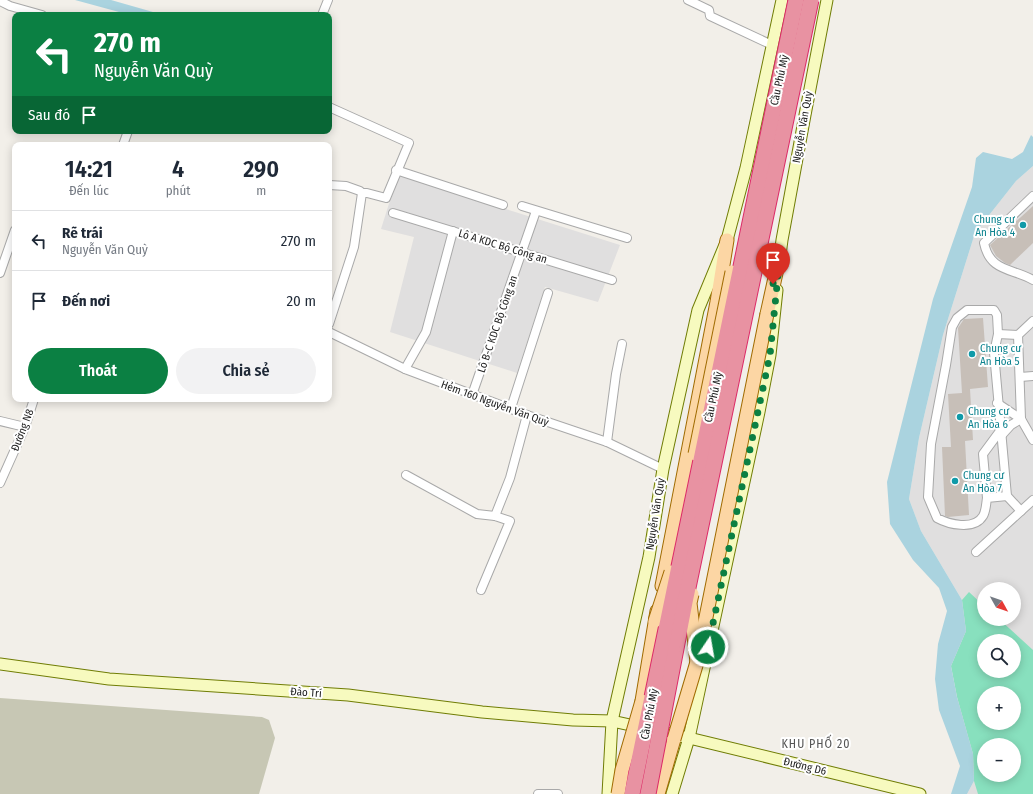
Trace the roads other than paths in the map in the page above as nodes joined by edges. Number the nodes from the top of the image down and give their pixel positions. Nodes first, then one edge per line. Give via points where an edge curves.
1 (328, 0) edge
2 (688, 0) edge
3 (782, 0) edge
4 (790, 0) edge
5 (796, 0) edge
6 (811, 0) edge
7 (816, 0) edge
8 (828, 0) edge
9 (0, 1) edge
10 (31, 12) edge
11 (323, 12) edge
12 (772, 45) junction
13 (759, 107) junction
14 (332, 108) edge
15 (805, 115) junction
16 (396, 170) junction
17 (332, 185) edge
18 (362, 193) junction
19 (1033, 196) edge
20 (503, 205) dead end
21 (522, 206) dead end
22 (536, 211) junction
23 (393, 213) dead end
24 (454, 231) junction
25 (12, 238) edge
26 (626, 238) dead end
27 (728, 240) junction
28 (522, 252) junction
29 (780, 255) junction
30 (0, 272) edge
31 (612, 280) dead end
32 (1033, 280) edge
33 (548, 294) dead end
34 (717, 302) joint
35 (767, 314) joint
36 (332, 315) edge
37 (1033, 321) edge
38 (332, 333) edge
39 (998, 334) junction
40 (1018, 335) junction
41 (622, 344) dead end
42 (405, 369) junction
43 (1033, 376) edge
44 (1020, 377) junction
45 (472, 395) junction
46 (33, 402) edge
47 (997, 403) junction
48 (511, 408) junction
49 (527, 415) junction
50 (1021, 419) junction
51 (0, 421) edge
52 (25, 427) junction
53 (1000, 434) junction
54 (1033, 440) edge
55 (607, 442) junction
56 (663, 469) junction
57 (406, 474) dead end
58 (0, 483) edge
59 (1007, 496) junction
60 (987, 498) junction
61 (1033, 500) edge
62 (1021, 511) junction
63 (495, 516) junction
64 (976, 552) dead end
65 (481, 590) dead end
66 (655, 621) junction
67 (697, 662) junction
68 (0, 664) edge
69 (642, 701) junction
70 (612, 721) junction
71 (689, 738) junction
72 (674, 739) junction
73 (538, 794) edge
74 (558, 794) edge
75 (608, 794) edge
76 (618, 794) edge
77 (627, 794) edge
78 (632, 794) edge
79 (648, 794) edge
80 (658, 794) edge
81 (666, 794) edge
82 (672, 794) edge
83 (920, 794) edge

1 - 11 street
2 - 12 street via 709,10 710,16
3 - 12 street, Nguyễn Văn Quỳ
4 - 66 main road, Cầu Phú Mỹ, bridge via 668,584
5 - 78 highway, Cầu Phú Mỹ, bridge
6 - 79 highway, Cầu Phú Mỹ, bridge via 685,602
7 - 67 main road, Cầu Phú Mỹ, bridge via 690,603
8 - 15 street, Nguyễn Văn Quỳ
9 - 10 street
12 - 13 street, Nguyễn Văn Quỳ
13 - 15 street
13 - 27 street, Nguyễn Văn Quỳ
14 - 16 street via 409,143
15 - 29 street, Nguyễn Văn Quỳ
16 - 18 street via 386,198
16 - 20 street
17 - 18 street via 346,186
18 - 36 street via 354,247
19 - 32 street via 984,243 986,253 1001,269 1022,274
21 - 22 street
22 - 26 street
22 - 28 street, Lô B-C KDC Bộ Công an
23 - 24 street, Lô A KDC Bộ Công an
24 - 28 street, Lô A KDC Bộ Công an
24 - 42 street via 426,332
25 - 30 street
27 - 34 main road, Nguyễn Văn Quỳ
27 - 56 street, Nguyễn Văn Quỳ via 698,310
28 - 31 street, Lô A KDC Bộ Công an
28 - 45 street, Lô B-C KDC Bộ Công an
29 - 35 main road, Nguyễn Văn Quỳ
29 - 71 street, Nguyễn Văn Quỳ via 770,355
33 - 48 street
34 - 66 main road, Cầu Phú Mỹ, bridge
35 - 67 main road, Cầu Phú Mỹ, bridge
37 - 40 street
38 - 42 street, Hẻm 160 Nguyễn Văn Quỳ
39 - 40 street
39 - 47 street via 994,353
39 - 60 street via 997,315 994,310 967,310 957,318 952,327 931,444 928,497 936,518 961,525 975,523 982,518
40 - 44 street
41 - 55 street
42 - 45 street, Hẻm 160 Nguyễn Văn Quỳ
43 - 44 street
44 - 50 street
45 - 48 street, Hẻm 160 Nguyễn Văn Quỳ
46 - 52 street, Đường N8
47 - 50 street
47 - 53 street
48 - 49 street, Hẻm 160 Nguyễn Văn Quỳ
49 - 55 street, Hẻm 160 Nguyễn Văn Quỳ
49 - 63 street via 510,478
50 - 53 street
50 - 54 street
51 - 52 street
52 - 58 street, Đường N8
53 - 59 street
53 - 60 street via 982,454
55 - 56 street, Hẻm 160 Nguyễn Văn Quỳ
56 - 70 street, Nguyễn Văn Quỳ via 649,557
57 - 63 street via 477,514
59 - 60 street
59 - 62 street
61 - 62 street
62 - 64 street
63 - 65 street via 510,521
66 - 69 main road, Cầu Phú Mỹ
67 - 72 main road, Cầu Phú Mỹ, bridge
68 - 70 street, Đào Trí via 109,679 348,695 490,712
69 - 76 main road, Cầu Phú Mỹ, bridge via 622,770
69 - 77 main road, Cầu Phú Mỹ, bridge
70 - 71 street, Đào Trí
70 - 75 street, Nguyễn Văn Quỳ
71 - 82 street, Nguyễn Văn Quỳ
71 - 83 street, Đường D6
72 - 80 main road, Cầu Phú Mỹ
72 - 81 main road, Cầu Phú Mỹ via 671,774
73 - 74 street

